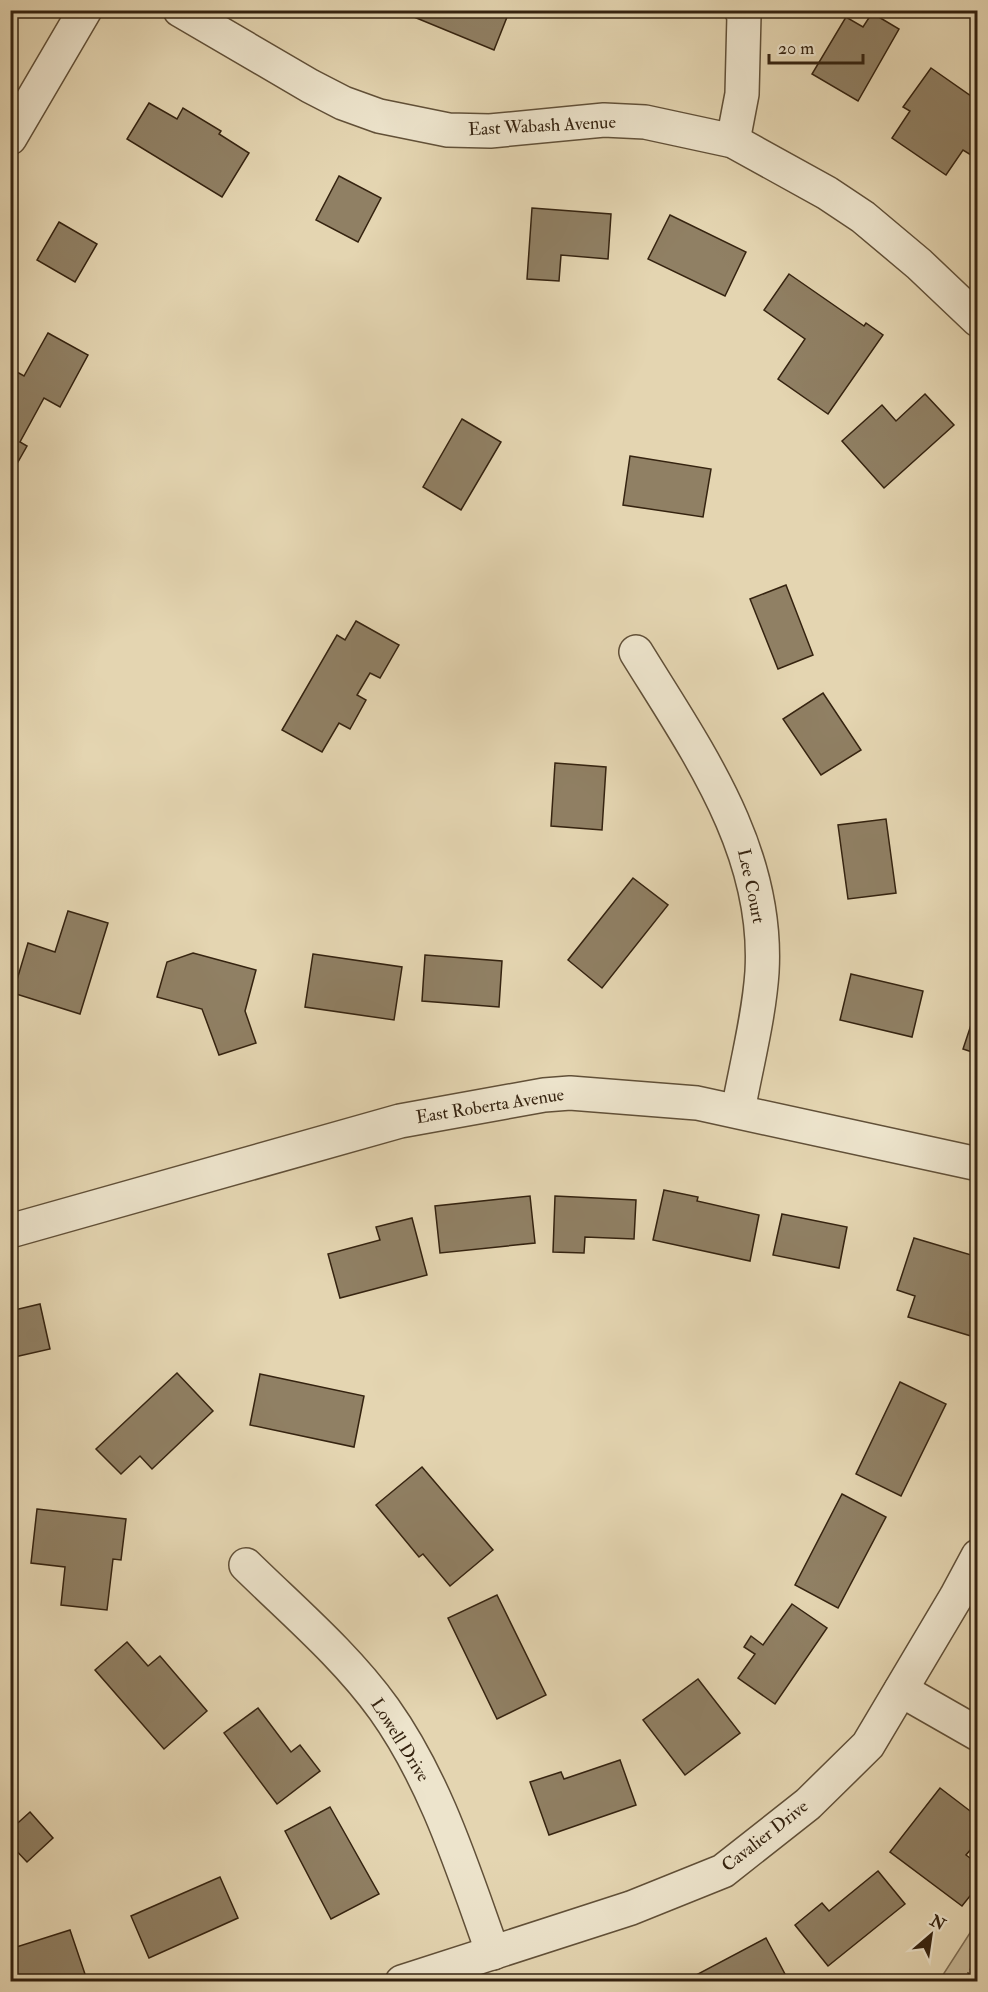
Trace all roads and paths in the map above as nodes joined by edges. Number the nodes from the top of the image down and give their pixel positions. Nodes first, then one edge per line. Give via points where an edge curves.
1 (85, 10) edge
2 (180, 10) edge
3 (741, 10) edge
4 (10, 138) edge
5 (733, 141) junction
6 (978, 320) edge
7 (636, 652) dead end
8 (738, 1111) junction
9 (978, 1164) edge
10 (10, 1231) edge
11 (978, 1556) edge
12 (246, 1565) dead end
13 (901, 1690) junction
14 (978, 1734) edge
15 (493, 1953) junction
16 (978, 1959) edge
17 (402, 1982) edge
18 (964, 1982) edge

1 - 4 street
2 - 5 street, East Wabash Avenue via 310,86 379,116 448,130 490,131 604,120 645,122
3 - 5 street via 742,94
5 - 6 street, East Wabash Avenue via 863,217
7 - 8 street, Lee Court via 706,765 738,828 751,867 762,937 762,973
8 - 9 street, East Roberta Avenue
8 - 10 street, East Roberta Avenue via 633,1097 544,1095 400,1121
11 - 13 street, Cavalier Drive
12 - 15 street, Lowell Drive via 355,1673 384,1710 426,1779
13 - 14 street
13 - 15 street, Cavalier Drive via 868,1745 846,1769 723,1871 631,1908
15 - 17 street, Cavalier Drive
16 - 18 path

